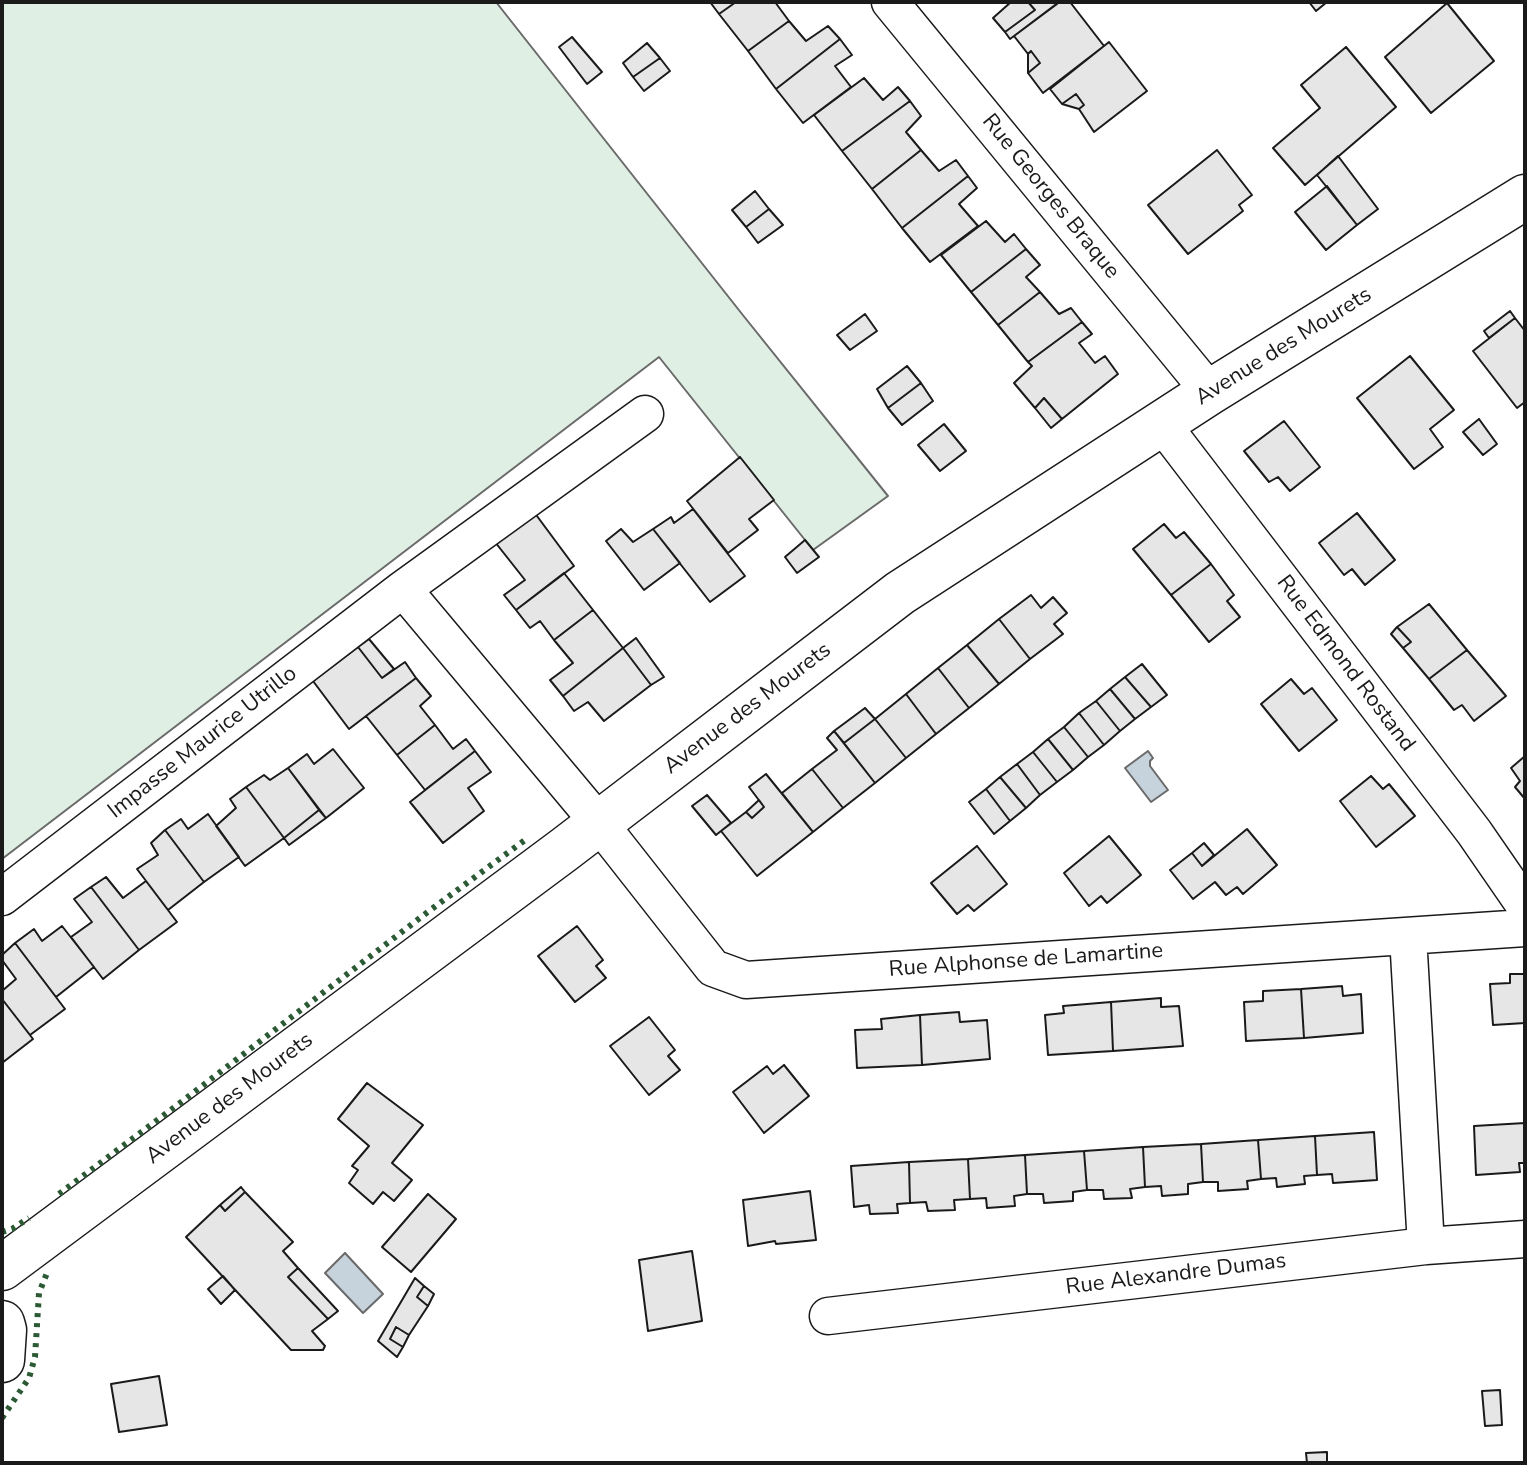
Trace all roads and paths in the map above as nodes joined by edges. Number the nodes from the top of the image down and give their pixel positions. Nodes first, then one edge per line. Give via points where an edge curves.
1 (890, 2) edge
2 (1525, 197) edge
3 (1210, 392) junction
4 (645, 414) dead end
5 (1162, 424) junction
6 (403, 589) junction
7 (599, 823) junction
8 (2, 897) edge
9 (1525, 906) edge
10 (1525, 928) edge
11 (1408, 936) junction
12 (1525, 1239) edge
13 (1426, 1246) junction
14 (2, 1268) edge
15 (828, 1316) dead end
16 (2, 1323) edge
17 (2, 1360) edge

1 - 3 street, Rue Georges Braque
2 - 3 main road, Avenue des Mourets
3 - 5 main road, Avenue des Mourets
4 - 6 street, Impasse Maurice Utrillo
5 - 7 main road, Avenue des Mourets via 900,593
5 - 9 street, Rue Edmond Rostand
6 - 7 street
6 - 8 street, Impasse Maurice Utrillo
7 - 11 street, Rue Alphonse de Lamartine via 713,968 746,980
7 - 14 main road, Avenue des Mourets
10 - 11 street, Rue Alphonse de Lamartine
11 - 13 street
12 - 13 street, Rue Alexandre Dumas
13 - 15 street, Rue Alexandre Dumas
16 - 17 main road

